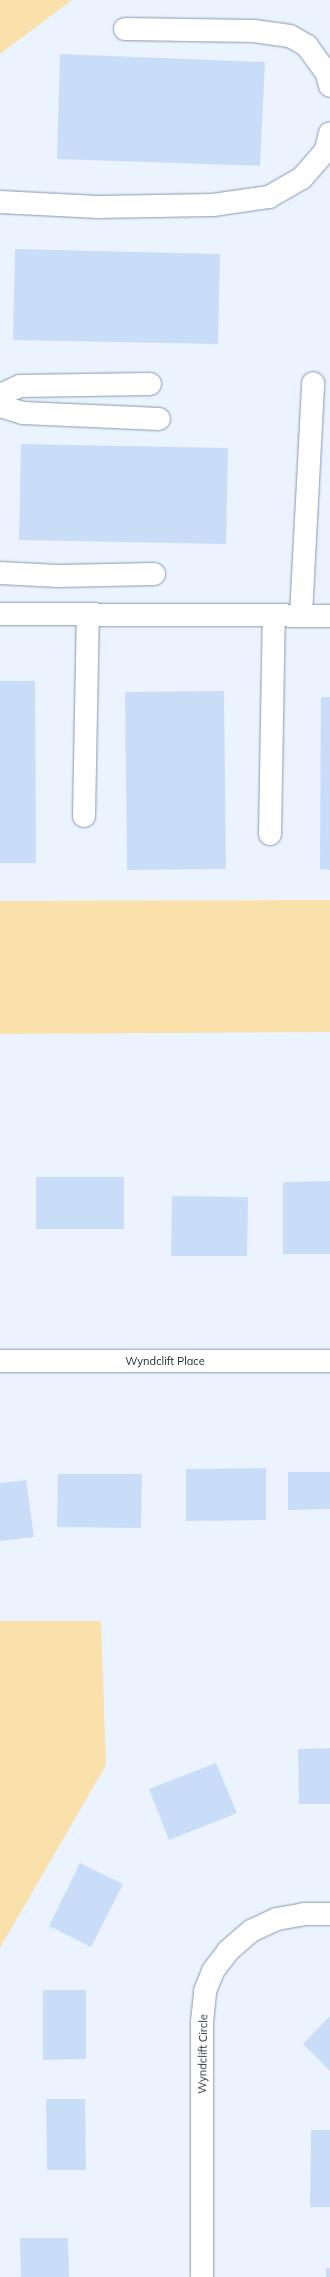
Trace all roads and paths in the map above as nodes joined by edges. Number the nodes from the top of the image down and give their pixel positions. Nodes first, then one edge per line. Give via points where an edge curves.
1 (125, 28) dead end
2 (330, 86) edge
3 (330, 133) edge
4 (0, 202) edge
5 (313, 383) dead end
6 (150, 384) dead end
7 (0, 395) edge
8 (0, 406) edge
9 (159, 419) dead end
10 (0, 573) edge
11 (154, 574) dead end
12 (0, 614) edge
13 (274, 615) junction
14 (300, 615) junction
15 (88, 616) junction
16 (330, 616) edge
17 (84, 816) dead end
18 (270, 834) dead end
19 (0, 1360) edge
20 (330, 1360) edge
21 (330, 1914) edge
22 (202, 2277) edge

1 - 2 street via 254,30 290,36 307,46 327,74
3 - 4 street via 326,150 302,178 269,197 213,205 114,207
5 - 14 street
6 - 7 street via 20,386
8 - 9 street via 23,414
10 - 11 street via 58,576
12 - 15 street
13 - 14 street
13 - 15 street
13 - 18 street
14 - 16 street
15 - 17 street
19 - 20 street, Wyndclift Place
21 - 22 street, Wyndclift Circle via 304,1914 277,1919 251,1931 228,1951 213,1971 205,1991 202,2022

